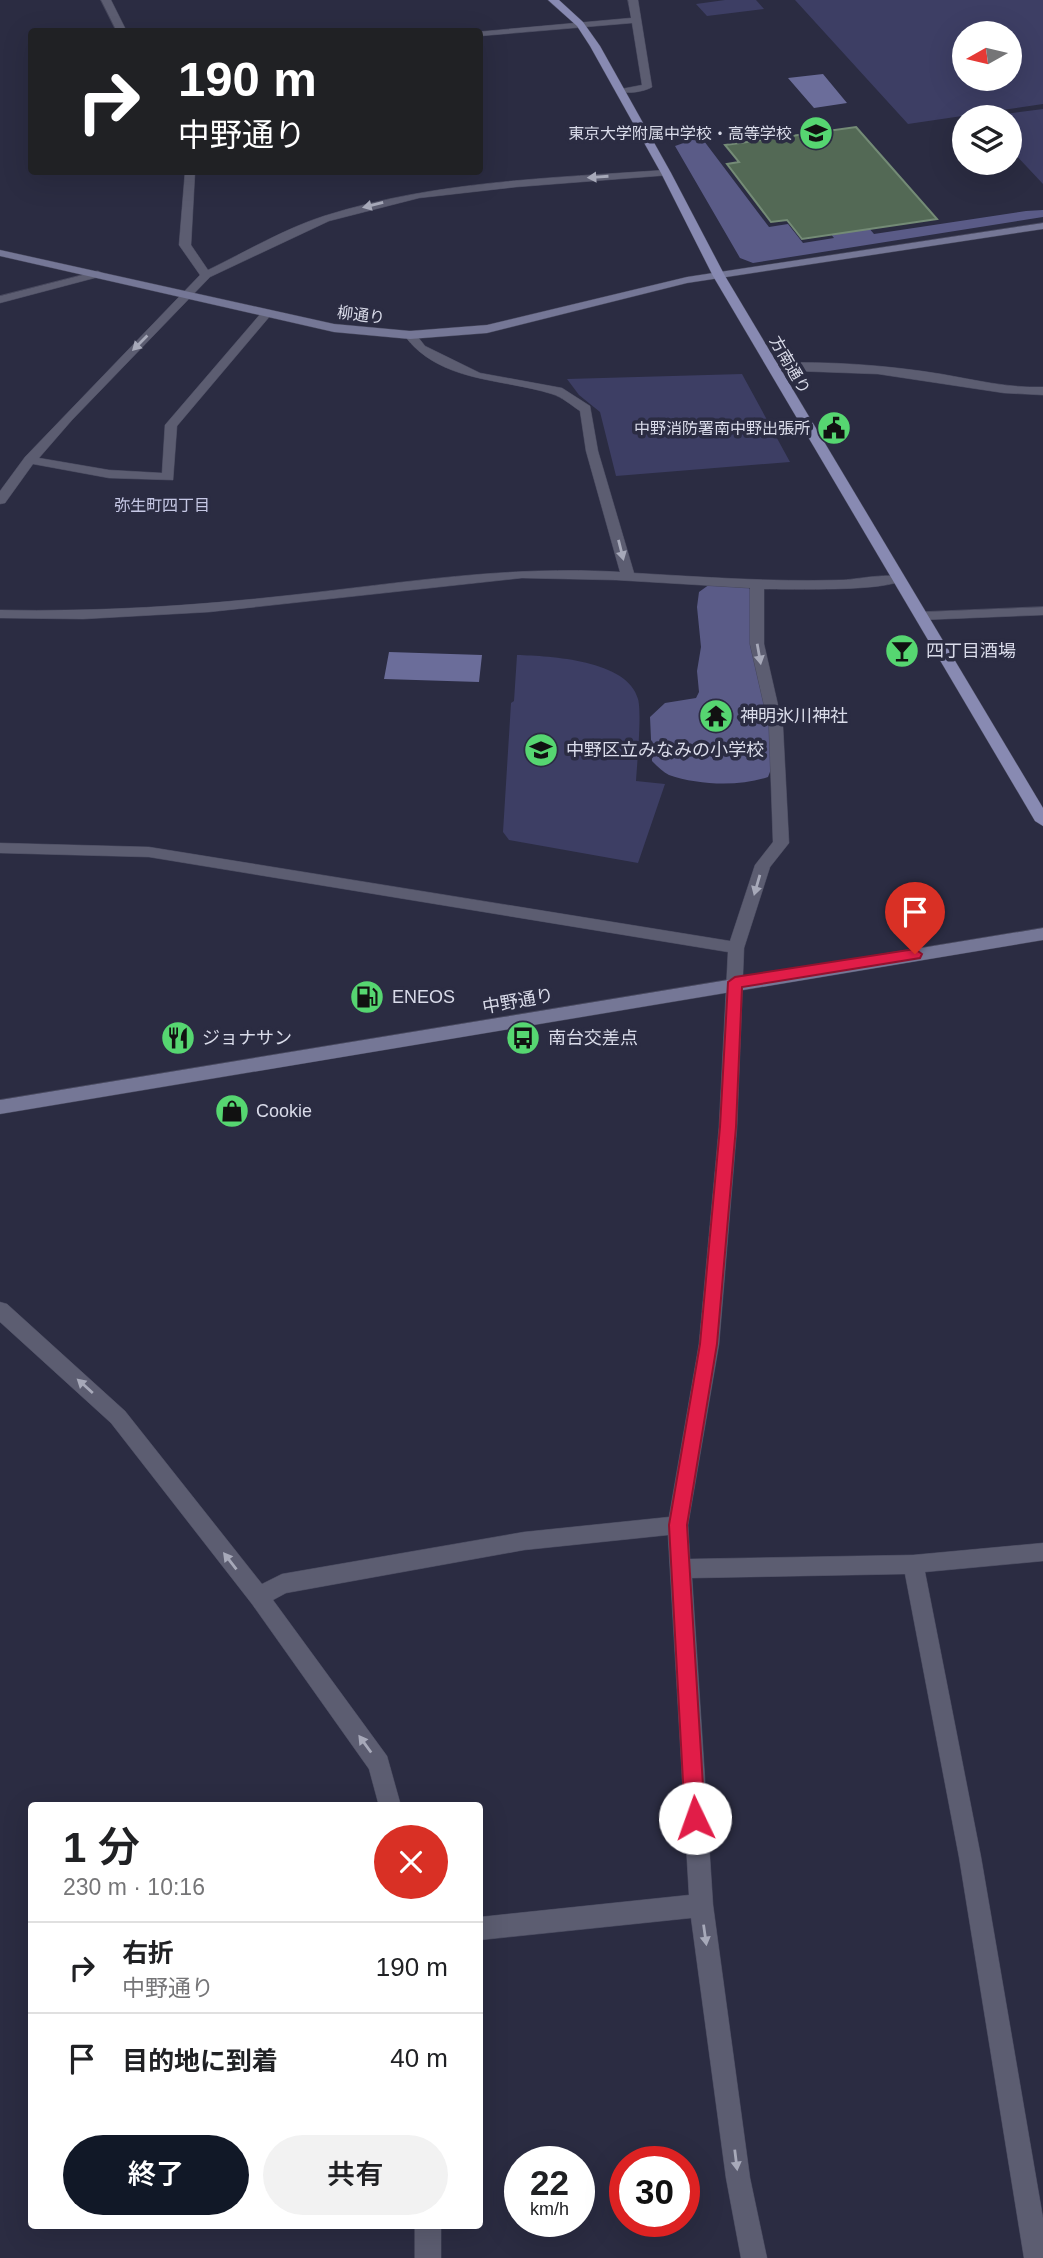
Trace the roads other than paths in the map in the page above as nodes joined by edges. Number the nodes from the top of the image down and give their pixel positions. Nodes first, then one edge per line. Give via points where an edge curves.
1 (106, 0) edge
2 (553, 0) edge
3 (633, 0) edge
4 (638, 20) junction
5 (580, 24) junction
6 (120, 28) edge
7 (483, 33) edge
8 (621, 90) junction
9 (666, 173) junction
10 (190, 175) edge
11 (1043, 226) edge
12 (0, 253) edge
13 (98, 274) junction
14 (206, 275) junction
15 (719, 276) junction
16 (188, 295) junction
17 (0, 300) edge
18 (266, 314) junction
19 (410, 335) junction
20 (773, 367) junction
21 (1043, 391) edge
22 (30, 460) junction
23 (0, 500) edge
24 (628, 575) junction
25 (897, 579) junction
26 (757, 586) junction
27 (1043, 611) edge
28 (0, 614) edge
29 (921, 616) junction
30 (1043, 821) edge
31 (0, 848) edge
32 (1043, 934) edge
33 (740, 940) junction
34 (735, 982) junction
35 (0, 1107) edge
36 (0, 1310) edge
37 (678, 1525) junction
38 (1043, 1552) edge
39 (913, 1564) junction
40 (682, 1569) junction
41 (259, 1597) junction
42 (389, 1802) edge
43 (701, 1905) junction
44 (483, 1929) edge
45 (428, 2229) edge
46 (428, 2258) edge
47 (754, 2258) edge
48 (1037, 2258) edge

1 - 6 street
2 - 5 main road, 方南通り
3 - 4 street
4 - 5 street
4 - 8 street via 647,86
5 - 7 street
5 - 8 main road, 方南通り
8 - 9 main road, 方南通り
9 -> 14 street via 529,183 387,202 326,219
9 - 15 main road, 方南通り
10 - 14 street via 186,245
11 - 15 street, 柳通り
12 - 13 street, 柳通り
13 - 16 street, 柳通り
13 - 17 street
14 - 16 street
15 - 19 street, 柳通り via 487,330
15 - 20 main road, 方南通り
16 - 18 street, 柳通り
16 -> 22 street
18 - 19 street, 柳通り via 334,328
18 - 22 street via 171,425 168,477 109,474
19 -> 24 street via 421,349 477,376 558,391 586,409 592,451
20 - 21 street via 891,370 1005,391
20 - 25 main road, 方南通り
22 - 23 street
24 - 26 street
24 - 28 street via 519,574 178,610
25 - 26 street
25 - 29 main road, 方南通り
26 -> 33 street via 757,644 776,727 781,843 763,865
27 - 29 street
29 - 30 main road, 方南通り
31 - 33 street via 149,852
32 - 34 street, 中野通り
33 - 34 street
34 - 35 street, 中野通り
34 - 37 street via 709,1344
41 -> 36 street via 118,1417
37 - 40 street
37 - 41 street via 524,1541 282,1584
38 - 39 street
39 - 40 street
39 - 48 street via 970,1857
40 - 43 street
42 -> 41 street via 379,1764
43 - 44 street
43 -> 47 street via 738,2178
45 - 46 street

